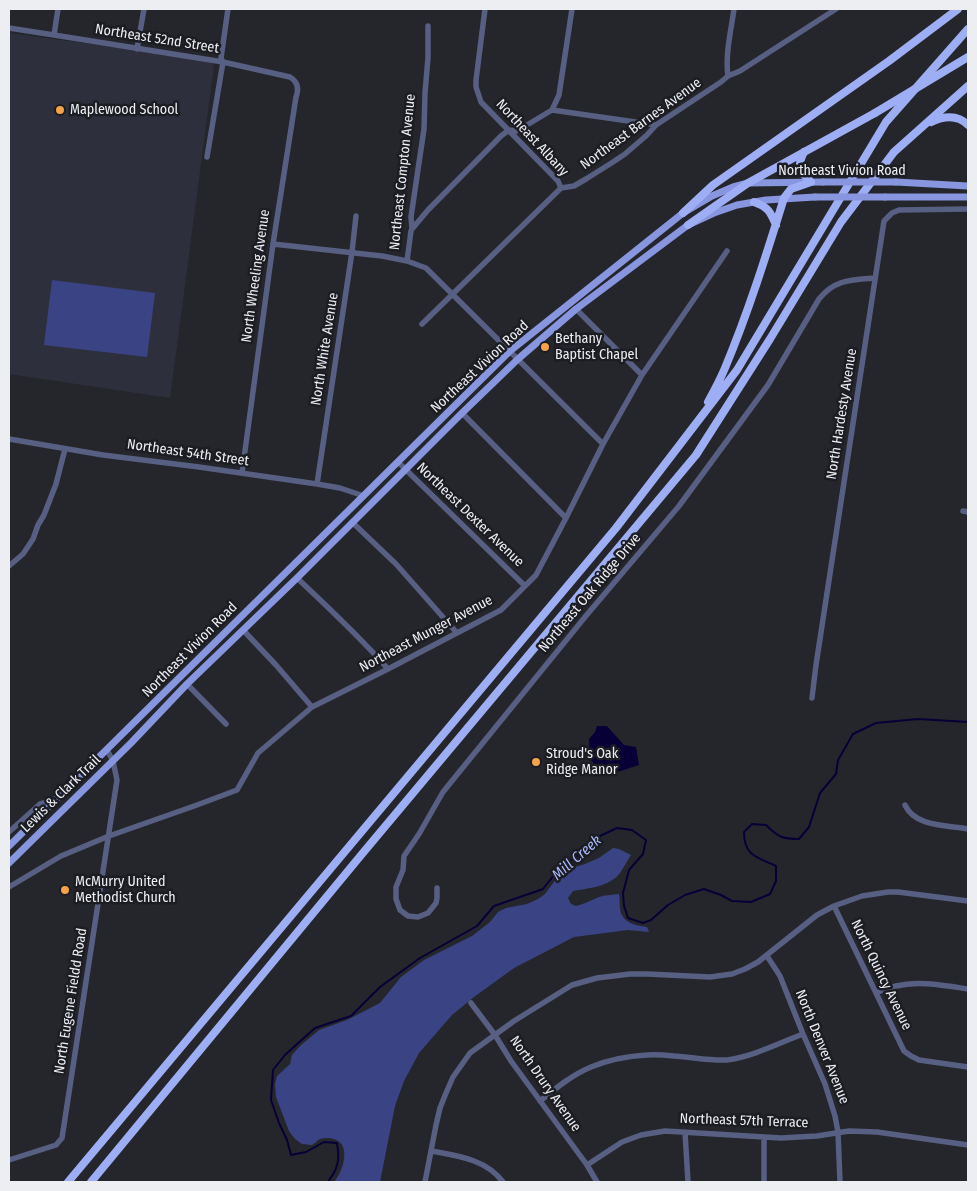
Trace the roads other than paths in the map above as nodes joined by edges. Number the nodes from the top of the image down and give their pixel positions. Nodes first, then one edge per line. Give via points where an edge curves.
1 (58, 9) edge
2 (144, 9) edge
3 (228, 9) edge
4 (485, 9) edge
5 (572, 9) edge
6 (734, 9) edge
7 (836, 9) edge
8 (958, 9) edge
9 (428, 26) dead end
10 (9, 28) edge
11 (968, 29) edge
12 (54, 35) junction
13 (137, 48) junction
14 (968, 57) edge
15 (223, 62) junction
16 (728, 76) junction
17 (297, 84) joint
18 (968, 86) edge
19 (552, 110) junction
20 (656, 125) junction
21 (968, 125) edge
22 (921, 128) junction
23 (509, 130) junction
24 (804, 152) junction
25 (207, 157) dead end
26 (811, 182) junction
27 (748, 183) junction
28 (968, 186) edge
29 (561, 188) junction
30 (968, 196) edge
31 (784, 198) junction
32 (754, 202) junction
33 (968, 209) edge
34 (683, 214) junction
35 (356, 216) dead end
36 (688, 225) junction
37 (776, 225) junction
38 (412, 229) junction
39 (273, 244) junction
40 (727, 251) dead end
41 (352, 252) junction
42 (407, 261) junction
43 (875, 278) junction
44 (453, 294) junction
45 (576, 309) junction
46 (422, 324) dead end
47 (510, 352) junction
48 (518, 359) junction
49 (642, 374) junction
50 (462, 413) junction
51 (699, 419) junction
52 (9, 439) edge
53 (603, 444) junction
54 (65, 448) junction
55 (398, 462) junction
56 (406, 470) junction
57 (242, 473) junction
58 (317, 484) junction
59 (364, 496) junction
60 (566, 518) junction
61 (352, 522) junction
62 (9, 566) edge
63 (297, 578) junction
64 (525, 586) junction
65 (243, 630) junction
66 (457, 633) junction
67 (388, 669) junction
68 (187, 684) junction
69 (812, 698) dead end
70 (312, 707) junction
71 (226, 724) dead end
72 (119, 737) joint
73 (131, 743) joint
74 (107, 750) junction
75 (113, 761) junction
76 (55, 800) junction
77 (905, 805) dead end
78 (968, 828) edge
79 (9, 832) edge
80 (109, 836) junction
81 (9, 846) edge
82 (9, 863) edge
83 (9, 886) edge
84 (437, 888) dead end
85 (968, 901) edge
86 (834, 906) junction
87 (767, 956) junction
88 (968, 988) edge
89 (876, 993) junction
90 (470, 1003) dead end
91 (802, 1034) junction
92 (496, 1035) junction
93 (968, 1067) edge
94 (540, 1101) junction
95 (684, 1132) junction
96 (838, 1132) junction
97 (764, 1137) junction
98 (968, 1144) edge
99 (431, 1151) junction
100 (9, 1160) edge
101 (587, 1165) junction
102 (68, 1182) edge
103 (91, 1182) edge
104 (425, 1182) edge
105 (503, 1182) edge
106 (597, 1182) edge
107 (688, 1182) edge
108 (764, 1182) edge
109 (840, 1182) edge

1 - 12 street
2 - 13 street
3 - 15 street
4 - 23 street, Northeast Albany via 476,80 478,95 480,102
5 - 19 street via 559,94
6 - 16 street via 726,63
7 - 16 street, Northeast Barnes Avenue
8 - 34 highway via 713,185
9 - 38 street, Northeast Compton Avenue via 424,129
10 - 12 street, Northeast 52nd Street
11 - 51 highway via 886,122 736,370
12 - 13 street, Northeast 52nd Street
13 - 15 street, Northeast 52nd Street
14 - 24 highway, bridge
15 - 17 street, Northeast 52nd Street via 290,77
15 - 25 street
16 - 20 street, Northeast Barnes Avenue
17 - 39 street, North Wheeling Avenue
18 - 22 highway
19 - 20 street
19 - 23 street via 517,131
20 - 29 street, Northeast Barnes Avenue via 613,162 574,186
21 - 22 highway via 964,120 949,116
22 - 103 highway via 894,152 841,222 696,455
23 - 29 street, Northeast Albany
23 - 38 street
24 - 26 highway via 799,165 802,174
24 - 27 highway
26 - 27 main road, Northeast Vivion Road
26 - 28 main road, Northeast Vivion Road, bridge
26 - 31 highway via 791,189
27 - 34 main road, Northeast Vivion Road via 712,196
27 - 36 highway
29 - 44 street, Northeast Barnes Avenue
30 - 31 main road, Northeast Vivion Road, bridge
31 - 32 main road, Northeast Vivion Road
31 - 37 highway
32 - 36 main road, Northeast Vivion Road via 714,213
32 - 37 highway via 771,213
33 - 43 street, North Hardesty Avenue via 899,210 892,213 883,224
34 - 47 main road, Northeast Vivion Road
35 - 41 street, North White Avenue
36 - 45 main road, Northeast Vivion Road
37 - 51 highway via 724,370
38 - 42 street, Northeast Compton Avenue
39 - 41 street
39 - 57 street, North Wheeling Avenue
40 - 49 street, Northeast Munger Avenue
41 - 42 street
41 - 58 street, North White Avenue
42 - 44 street, Northeast Compton Avenue via 426,268
43 - 69 street, North Hardesty Avenue
43 - 84 street, Northeast Oak Ridge Drive via 844,281 824,293 768,385 679,506 584,617 443,792 404,856 396,888 400,910 408,916 428,913 436,903
44 - 46 street, Northeast Barnes Avenue
44 - 47 street, Northeast Compton Avenue
45 - 48 main road, Northeast Vivion Road
45 - 49 street
47 - 48 street, Northeast Compton Avenue
47 - 55 main road, Northeast Vivion Road
48 - 50 main road, Northeast Vivion Road
48 - 53 street, Northeast Compton Avenue
49 - 53 street, Northeast Munger Avenue
50 - 56 main road, Northeast Vivion Road
50 - 60 street
51 - 102 highway via 616,528
52 - 54 street, Northeast 54th Street
53 - 60 street, Northeast Munger Avenue
54 - 57 street, Northeast 54th Street
54 - 62 street via 54,490 34,539
55 - 56 street, Northeast Dexter Avenue
55 - 59 main road, Northeast Vivion Road
56 - 61 main road, Northeast Vivion Road
56 - 64 street, Northeast Dexter Avenue
57 - 58 street, Northeast 54th Street
58 - 59 street, Northeast 54th Street
59 - 72 main road, Northeast Vivion Road
60 - 64 street, Northeast Munger Avenue via 536,575
61 - 63 main road, Northeast Vivion Road
61 - 66 street via 396,564
63 - 65 main road, Northeast Vivion Road
63 - 67 street
64 - 66 street, Northeast Munger Avenue via 501,610
65 - 68 main road, Northeast Vivion Road
65 - 70 street
66 - 67 street, Northeast Munger Avenue
67 - 70 street, Northeast Munger Avenue
68 - 71 street
68 - 73 main road, Northeast Vivion Road
70 - 80 street, Northeast Munger Avenue via 258,753 237,790
72 - 74 main road, Lewis & Clark Trail
73 - 75 main road, Lewis & Clark Trail
74 - 75 street, North Eugene Fieldd Road
74 - 76 main road, Lewis & Clark Trail
75 - 80 street, North Eugene Fieldd Road via 118,780
75 - 82 main road, Lewis & Clark Trail
76 - 79 street via 40,804
76 - 81 main road, Lewis & Clark Trail
77 - 78 street via 910,814 920,820
80 - 83 street, Northeast Munger Avenue via 61,856
80 - 100 street, North Eugene Fieldd Road via 62,1138 56,1145
85 - 86 street via 888,892 862,896
86 - 87 street
86 - 89 street, North Quincy Avenue
87 - 91 street, North Denver Avenue via 780,976
87 - 92 street via 745,969 718,976 630,974 582,982 572,985
88 - 89 street via 918,983
89 - 93 street, North Quincy Avenue via 908,1054 919,1060
90 - 92 street, North Drury Avenue
91 - 94 street via 750,1055 728,1060 649,1054 591,1066
91 - 96 street, North Denver Avenue via 825,1084
92 - 94 street, North Drury Avenue
92 - 99 street via 470,1053 453,1077 440,1108
94 - 101 street, North Drury Avenue
95 - 97 street, Northeast 57th Terrace
95 - 101 street, Northeast 57th Terrace via 653,1132 634,1137 614,1146
95 - 107 street
96 - 97 street, Northeast 57th Terrace via 817,1136
96 - 98 street, Northeast 57th Terrace via 878,1132
96 - 109 street, North Denver Avenue
97 - 108 street
99 - 104 street
99 - 105 street via 478,1162
101 - 106 street, North Drury Avenue

